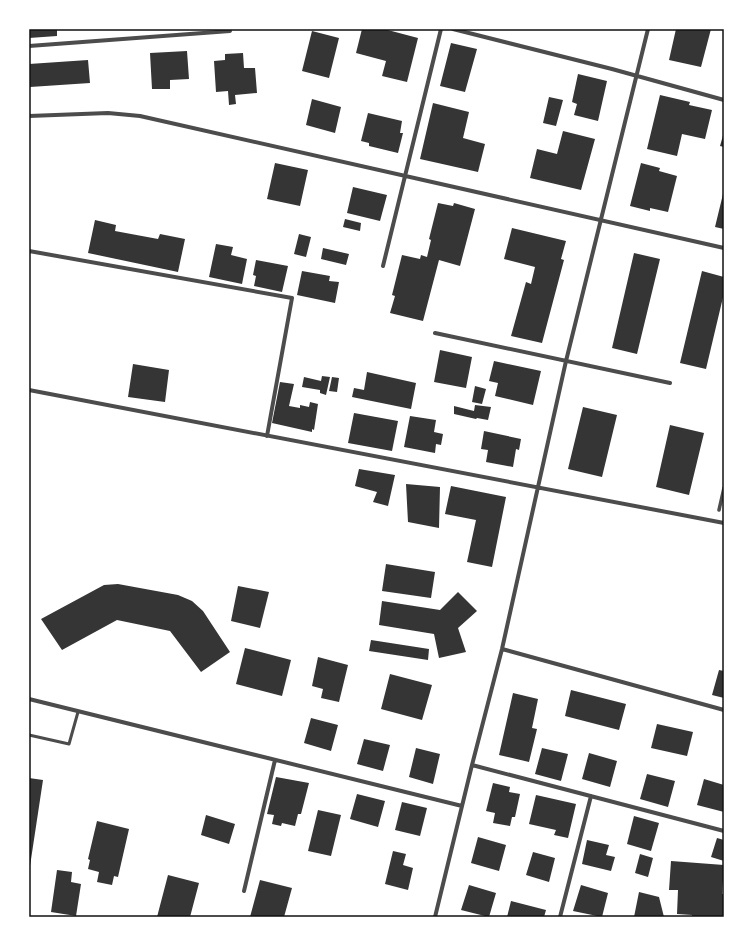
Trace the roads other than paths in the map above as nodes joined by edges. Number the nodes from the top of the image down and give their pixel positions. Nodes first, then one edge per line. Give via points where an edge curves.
1 (441, 29) edge
2 (453, 29) edge
3 (648, 29) edge
4 (230, 31) dead end
5 (29, 46) edge
6 (635, 76) junction
7 (724, 100) edge
8 (29, 116) edge
9 (404, 175) junction
10 (600, 219) junction
11 (724, 248) edge
12 (29, 251) edge
13 (383, 266) dead end
14 (435, 333) dead end
15 (566, 361) junction
16 (670, 382) dead end
17 (29, 390) edge
18 (267, 436) junction
19 (538, 488) junction
20 (724, 488) edge
21 (719, 510) dead end
22 (724, 523) edge
23 (502, 650) junction
24 (29, 700) edge
25 (724, 710) edge
26 (78, 712) junction
27 (29, 735) edge
28 (275, 760) junction
29 (472, 765) junction
30 (591, 796) junction
31 (462, 806) junction
32 (724, 831) edge
33 (244, 891) dead end
34 (435, 917) edge
35 (560, 917) edge

1 - 9 street
2 - 6 street
3 - 6 street
4 - 5 street
6 - 7 street
6 - 10 street
8 - 9 street via 108,113 140,116
9 - 10 street
9 - 13 street
10 - 11 street
10 - 15 street
12 - 18 street via 292,298
14 - 15 street
15 - 16 street
15 - 19 street
17 - 18 street
18 - 19 street
19 - 22 street
19 - 23 street
20 - 21 street
23 - 25 street
23 - 29 street
24 - 26 street
26 - 27 lane via 69,744
26 - 28 street
28 - 31 street
28 - 33 street
29 - 30 street
29 - 31 street
30 - 32 street
30 - 35 street
31 - 34 street

